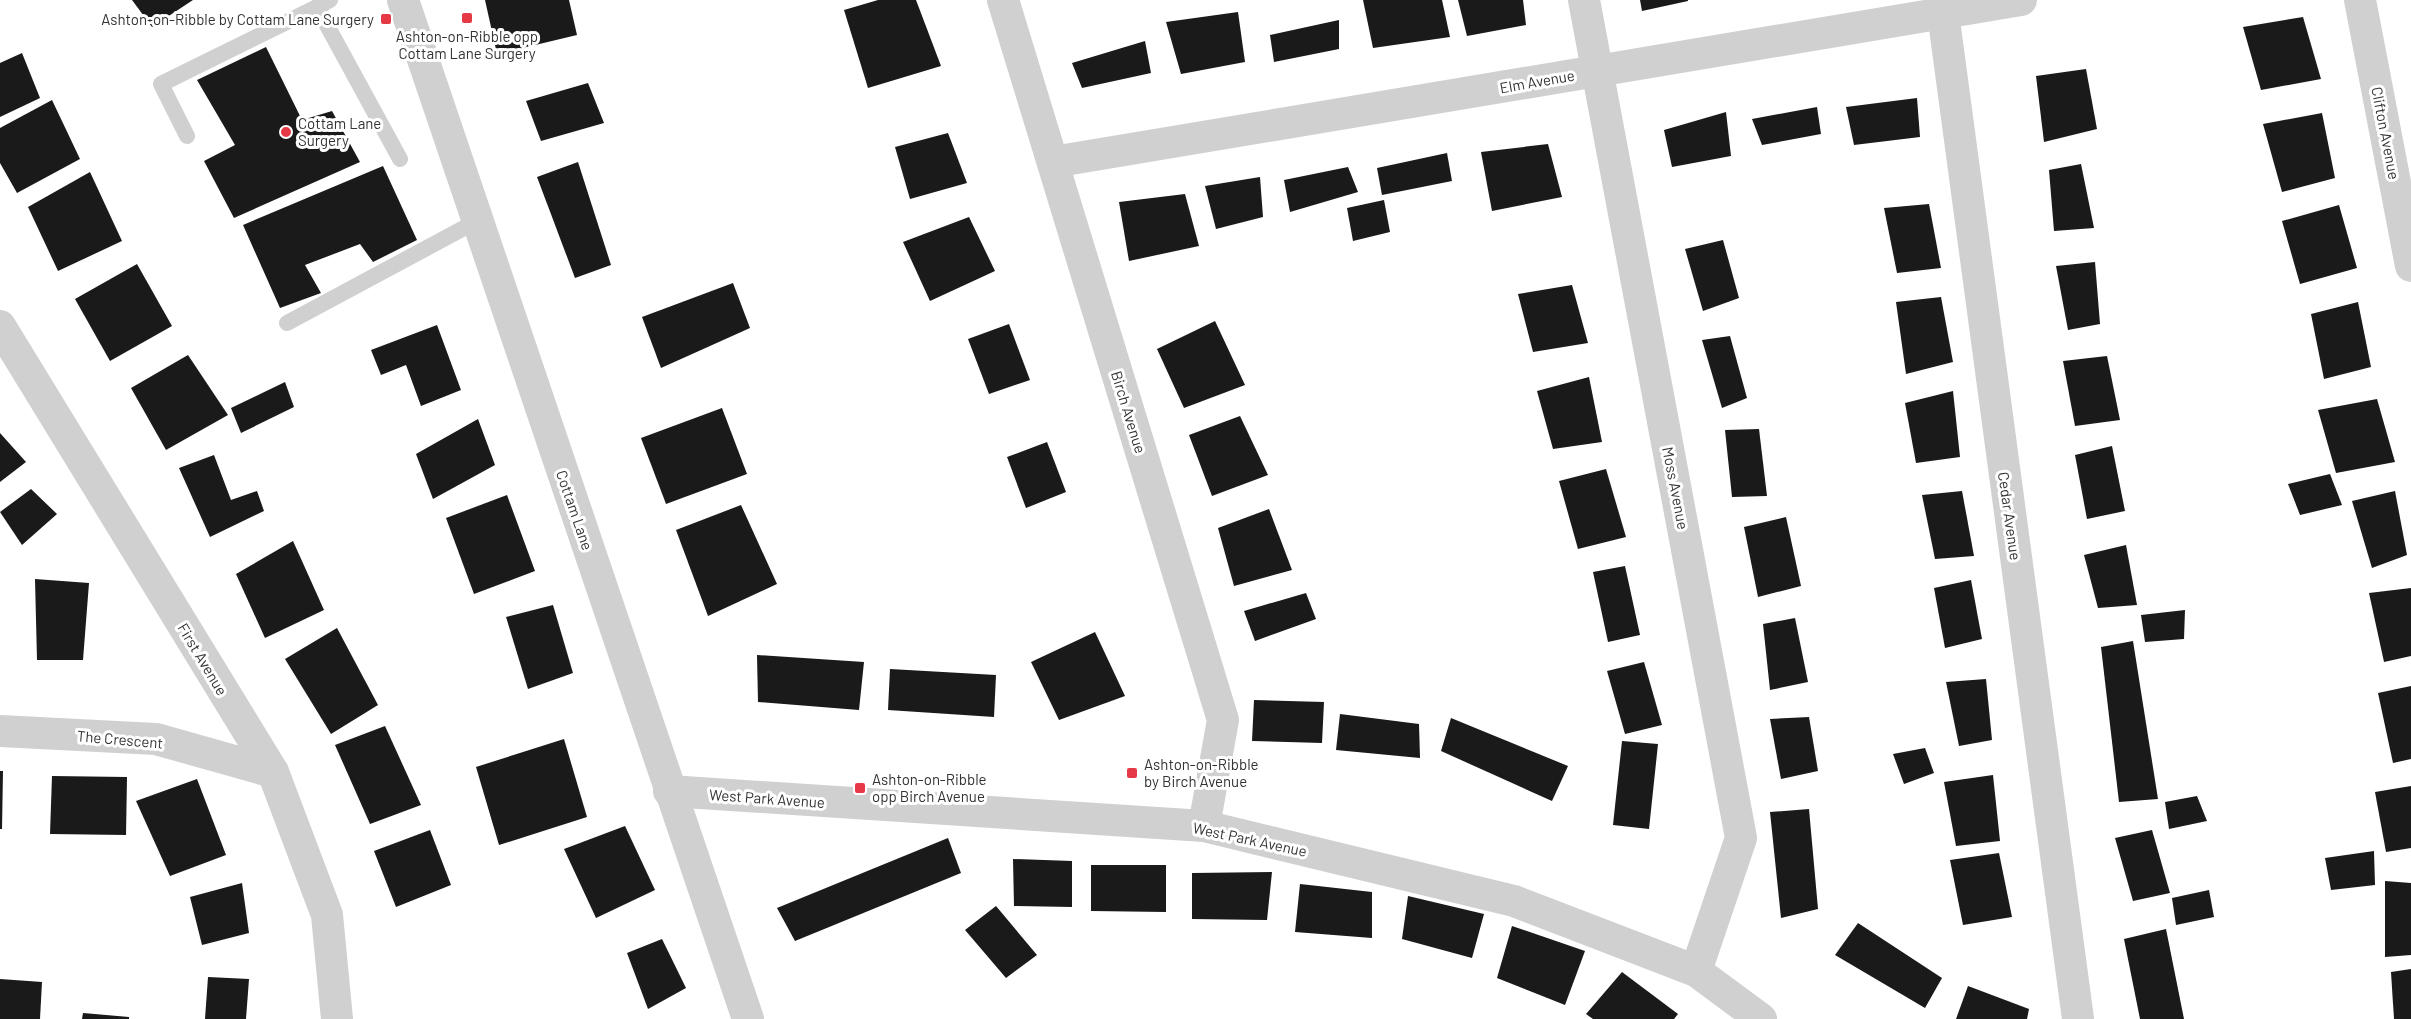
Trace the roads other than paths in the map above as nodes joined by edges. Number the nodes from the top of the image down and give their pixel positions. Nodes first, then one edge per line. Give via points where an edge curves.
1 (403, 0) edge
2 (1003, 0) edge
3 (1584, 0) edge
4 (2021, 0) edge
5 (2360, 0) edge
6 (323, 3) edge
7 (1943, 13) junction
8 (1597, 71) junction
9 (187, 136) dead end
10 (400, 159) dead end
11 (1053, 162) junction
12 (477, 221) junction
13 (2411, 266) edge
14 (287, 323) dead end
15 (0, 326) edge
16 (0, 731) edge
17 (273, 772) junction
18 (669, 791) junction
19 (1203, 826) junction
20 (1696, 971) junction
21 (337, 1019) edge
22 (748, 1019) edge
23 (1761, 1019) edge
24 (2078, 1019) edge

1 - 12 street, Cottam Lane
2 - 11 street, Birch Avenue
3 - 8 street, Moss Avenue
4 - 7 street, Elm Avenue
5 - 13 street, Clifton Avenue
6 - 9 lane via 161,84
6 - 10 lane
7 - 8 street, Elm Avenue
7 - 24 street, Cedar Avenue
8 - 11 street, Elm Avenue
8 - 20 street, Moss Avenue via 1741,838
11 - 19 street, Birch Avenue via 1223,720
12 - 14 lane
12 - 18 street, Cottam Lane
15 - 17 street, First Avenue
16 - 17 street, The Crescent via 156,739
17 - 21 street, First Avenue via 327,915
18 - 19 street, West Park Avenue
18 - 22 street, Cottam Lane
19 - 20 street, West Park Avenue via 1514,901
20 - 23 street, West Park Avenue

